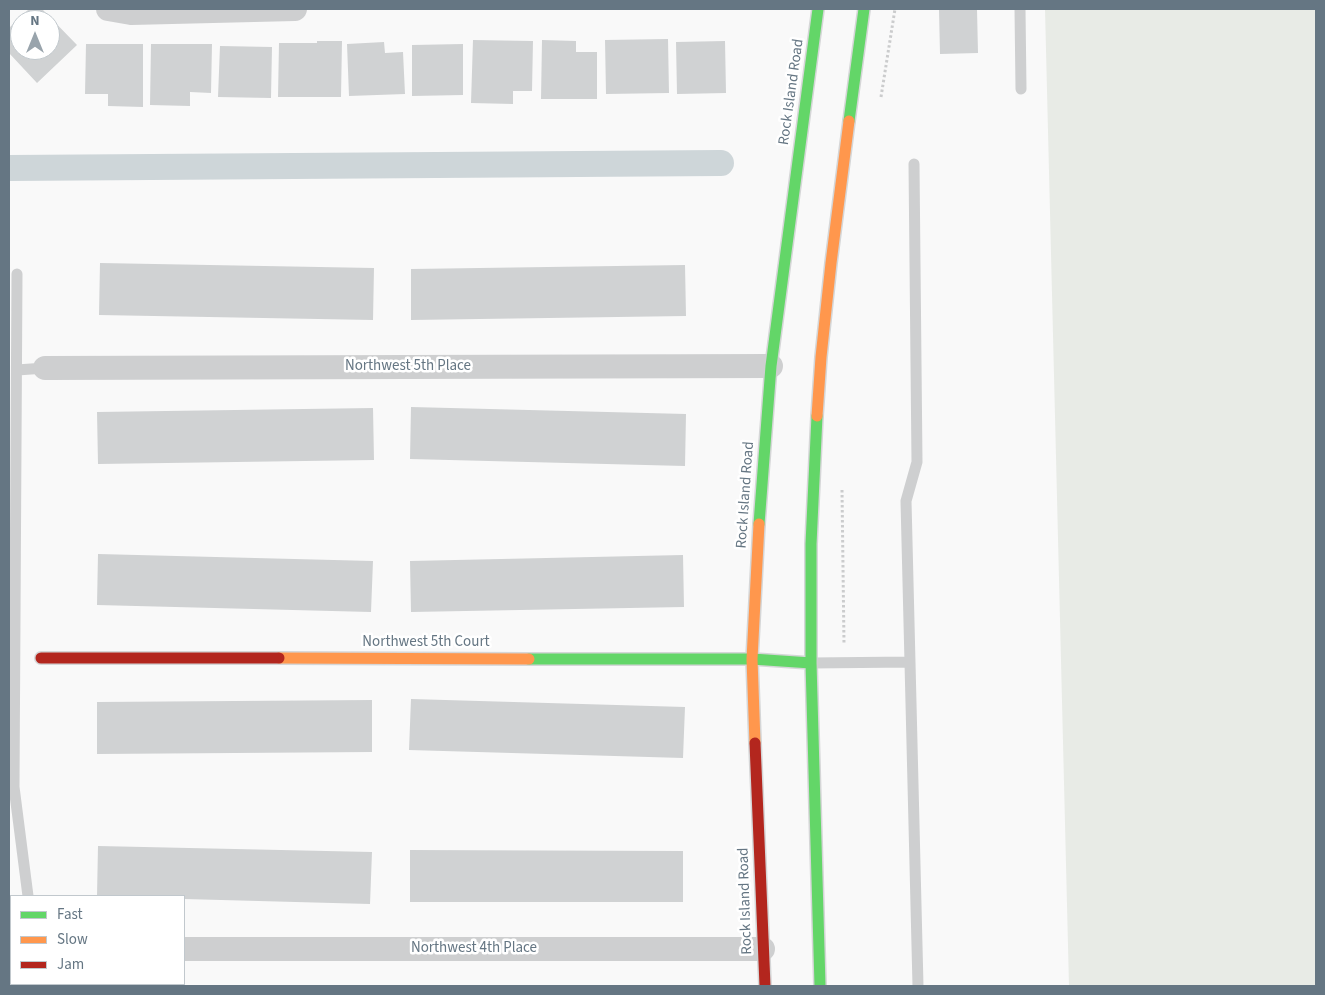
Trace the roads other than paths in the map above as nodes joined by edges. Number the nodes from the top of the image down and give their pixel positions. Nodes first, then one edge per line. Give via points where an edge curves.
1 (108, 9) edge
2 (295, 9) edge
3 (818, 9) edge
4 (864, 9) edge
5 (1020, 9) edge
6 (1020, 89) dead end
7 (914, 164) dead end
8 (17, 274) dead end
9 (771, 366) junction
10 (45, 368) joint
11 (17, 370) junction
12 (28, 657) junction
13 (752, 659) junction
14 (910, 662) junction
15 (812, 663) junction
16 (28, 895) edge
17 (185, 949) edge
18 (763, 949) junction
19 (765, 986) edge
20 (820, 986) edge
21 (918, 986) edge

1 - 2 street via 131,14
3 - 9 main road, Rock Island Road
4 - 15 main road via 821,357 812,544
5 - 6 lane
7 - 14 lane via 917,462 906,501
8 - 11 lane
9 - 10 street, Northwest 5th Place
9 - 13 main road, Rock Island Road
10 - 11 lane
11 - 12 lane
12 - 13 main road, Northwest 5th Court
12 - 16 lane via 14,787
13 - 15 main road, Northwest 5th Court
13 - 18 main road, Rock Island Road
14 - 15 lane
14 - 21 lane
15 - 20 main road
17 - 18 street, Northwest 4th Place
18 - 19 main road, Rock Island Road

